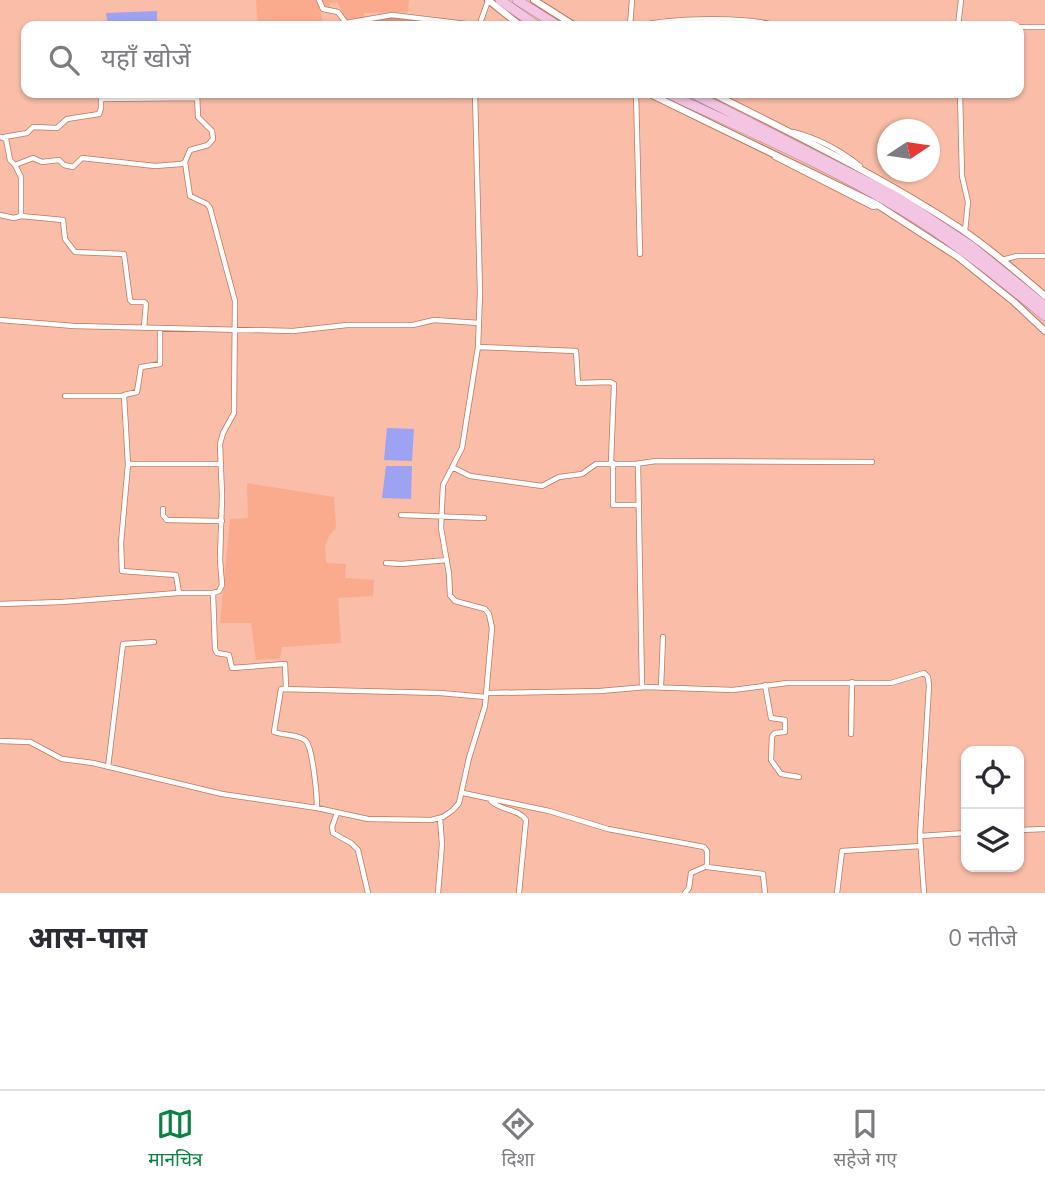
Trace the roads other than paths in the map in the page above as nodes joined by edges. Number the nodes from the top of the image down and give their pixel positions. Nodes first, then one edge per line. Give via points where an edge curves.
1 (319, 0) edge
2 (488, 0) edge
3 (500, 0) edge
4 (517, 0) edge
5 (534, 0) edge
6 (632, 0) edge
7 (961, 0) edge
8 (343, 21) edge
9 (364, 21) edge
10 (441, 21) edge
11 (482, 21) edge
12 (515, 21) edge
13 (530, 21) edge
14 (550, 21) edge
15 (567, 21) edge
16 (630, 21) edge
17 (959, 21) edge
18 (1024, 27) edge
19 (1045, 27) edge
20 (101, 98) edge
21 (197, 98) edge
22 (475, 98) edge
23 (636, 98) edge
24 (659, 98) edge
25 (677, 98) edge
26 (702, 98) edge
27 (722, 98) edge
28 (960, 98) edge
29 (2, 137) edge
30 (185, 162) junction
31 (15, 165) junction
32 (0, 215) edge
33 (21, 216) junction
34 (965, 232) junction
35 (640, 254) dead end
36 (1045, 256) edge
37 (1002, 260) junction
38 (1045, 296) edge
39 (1045, 306) edge
40 (1045, 316) edge
41 (0, 320) edge
42 (479, 323) junction
43 (144, 327) junction
44 (160, 328) junction
45 (233, 329) junction
46 (1045, 331) edge
47 (478, 347) junction
48 (124, 395) junction
49 (65, 396) dead end
50 (872, 462) dead end
51 (612, 463) junction
52 (128, 464) junction
53 (220, 464) junction
54 (638, 464) junction
55 (452, 467) junction
56 (638, 505) junction
57 (163, 509) dead end
58 (401, 515) dead end
59 (441, 516) junction
60 (484, 518) dead end
61 (222, 521) junction
62 (447, 560) junction
63 (386, 563) dead end
64 (179, 593) junction
65 (213, 593) junction
66 (0, 604) edge
67 (663, 637) dead end
68 (153, 642) dead end
69 (852, 682) junction
70 (765, 685) junction
71 (642, 687) junction
72 (661, 687) junction
73 (286, 688) junction
74 (487, 695) junction
75 (851, 734) dead end
76 (0, 741) edge
77 (108, 767) junction
78 (799, 778) dead end
79 (463, 793) junction
80 (490, 800) junction
81 (526, 807) junction
82 (317, 808) junction
83 (337, 813) junction
84 (523, 815) junction
85 (440, 818) junction
86 (1045, 829) edge
87 (1024, 830) edge
88 (961, 833) edge
89 (920, 836) junction
90 (921, 846) junction
91 (706, 866) junction
92 (368, 893) edge
93 (438, 893) edge
94 (519, 893) edge
95 (685, 893) edge
96 (765, 893) edge
97 (837, 893) edge
98 (924, 893) edge

1 - 8 street via 323,9 338,12
2 - 11 street
2 - 12 street
3 - 13 highway
4 - 14 highway
5 - 15 street
6 - 16 street
7 - 17 street
9 - 10 street via 393,15
18 - 19 street
20 - 29 street via 99,114 67,119 57,128 33,127 27,134
21 - 30 street via 198,117 212,131 213,139 190,150
22 - 42 street
23 - 35 street
24 - 46 street via 877,205 958,257
25 - 40 highway via 900,208
26 - 39 highway via 897,197 996,265
27 - 34 street via 866,171
28 - 34 street via 962,176 968,202
29 - 31 street
30 - 31 street via 160,166 82,158 69,167 59,160 33,158
30 - 45 street via 189,193 209,205 223,253 235,301
31 - 33 street via 21,177
32 - 33 street
33 - 43 street via 63,220 65,239 75,252 122,252 130,301 146,304
34 - 37 street
36 - 37 street
37 - 38 street
41 - 43 street
42 - 45 street via 434,320 306,331
42 - 47 street
43 - 44 street
44 - 45 street
44 - 48 street via 160,364 141,367 137,392
45 - 53 street via 234,413 221,439
47 - 51 street via 578,352 578,383 613,383 615,387
47 - 55 street via 462,448
48 - 49 street
48 - 52 street
50 - 54 street
51 - 54 street
51 - 55 street via 596,464 582,474 558,477 542,486 470,475
51 - 56 street via 613,505
52 - 53 street
52 - 64 street via 122,571 176,575
53 - 61 street
54 - 56 street
55 - 59 street via 443,485
56 - 71 street
57 - 61 street via 167,520
58 - 59 street
59 - 60 street
59 - 62 street
61 - 65 street via 222,586
62 - 63 street
62 - 74 street via 452,598 485,609 491,621
64 - 65 street
64 - 66 street
65 - 73 street via 215,652 229,655 232,668 285,664
67 - 72 street
68 - 77 street via 123,644
69 - 70 street
69 - 75 street
69 - 89 street via 891,683 919,673 928,677
70 - 72 street via 724,690
70 - 78 street via 771,718 785,720 785,732 772,736 772,763 780,774
71 - 72 street
71 - 74 street
73 - 74 street
73 - 82 street via 279,692 274,732 307,743
74 - 79 street
76 - 77 street via 30,743 62,759
77 - 82 street via 222,794
79 - 80 street
79 - 85 street via 453,810
80 - 81 street
80 - 84 street
81 - 84 street
81 - 91 street via 704,847
82 - 83 street
83 - 85 street via 368,819
83 - 92 street via 333,833 358,850
84 - 94 street
85 - 93 street
86 - 87 street
88 - 89 street
89 - 90 street
90 - 97 street via 842,851
90 - 98 street
91 - 95 street via 691,873
91 - 96 street via 763,874

